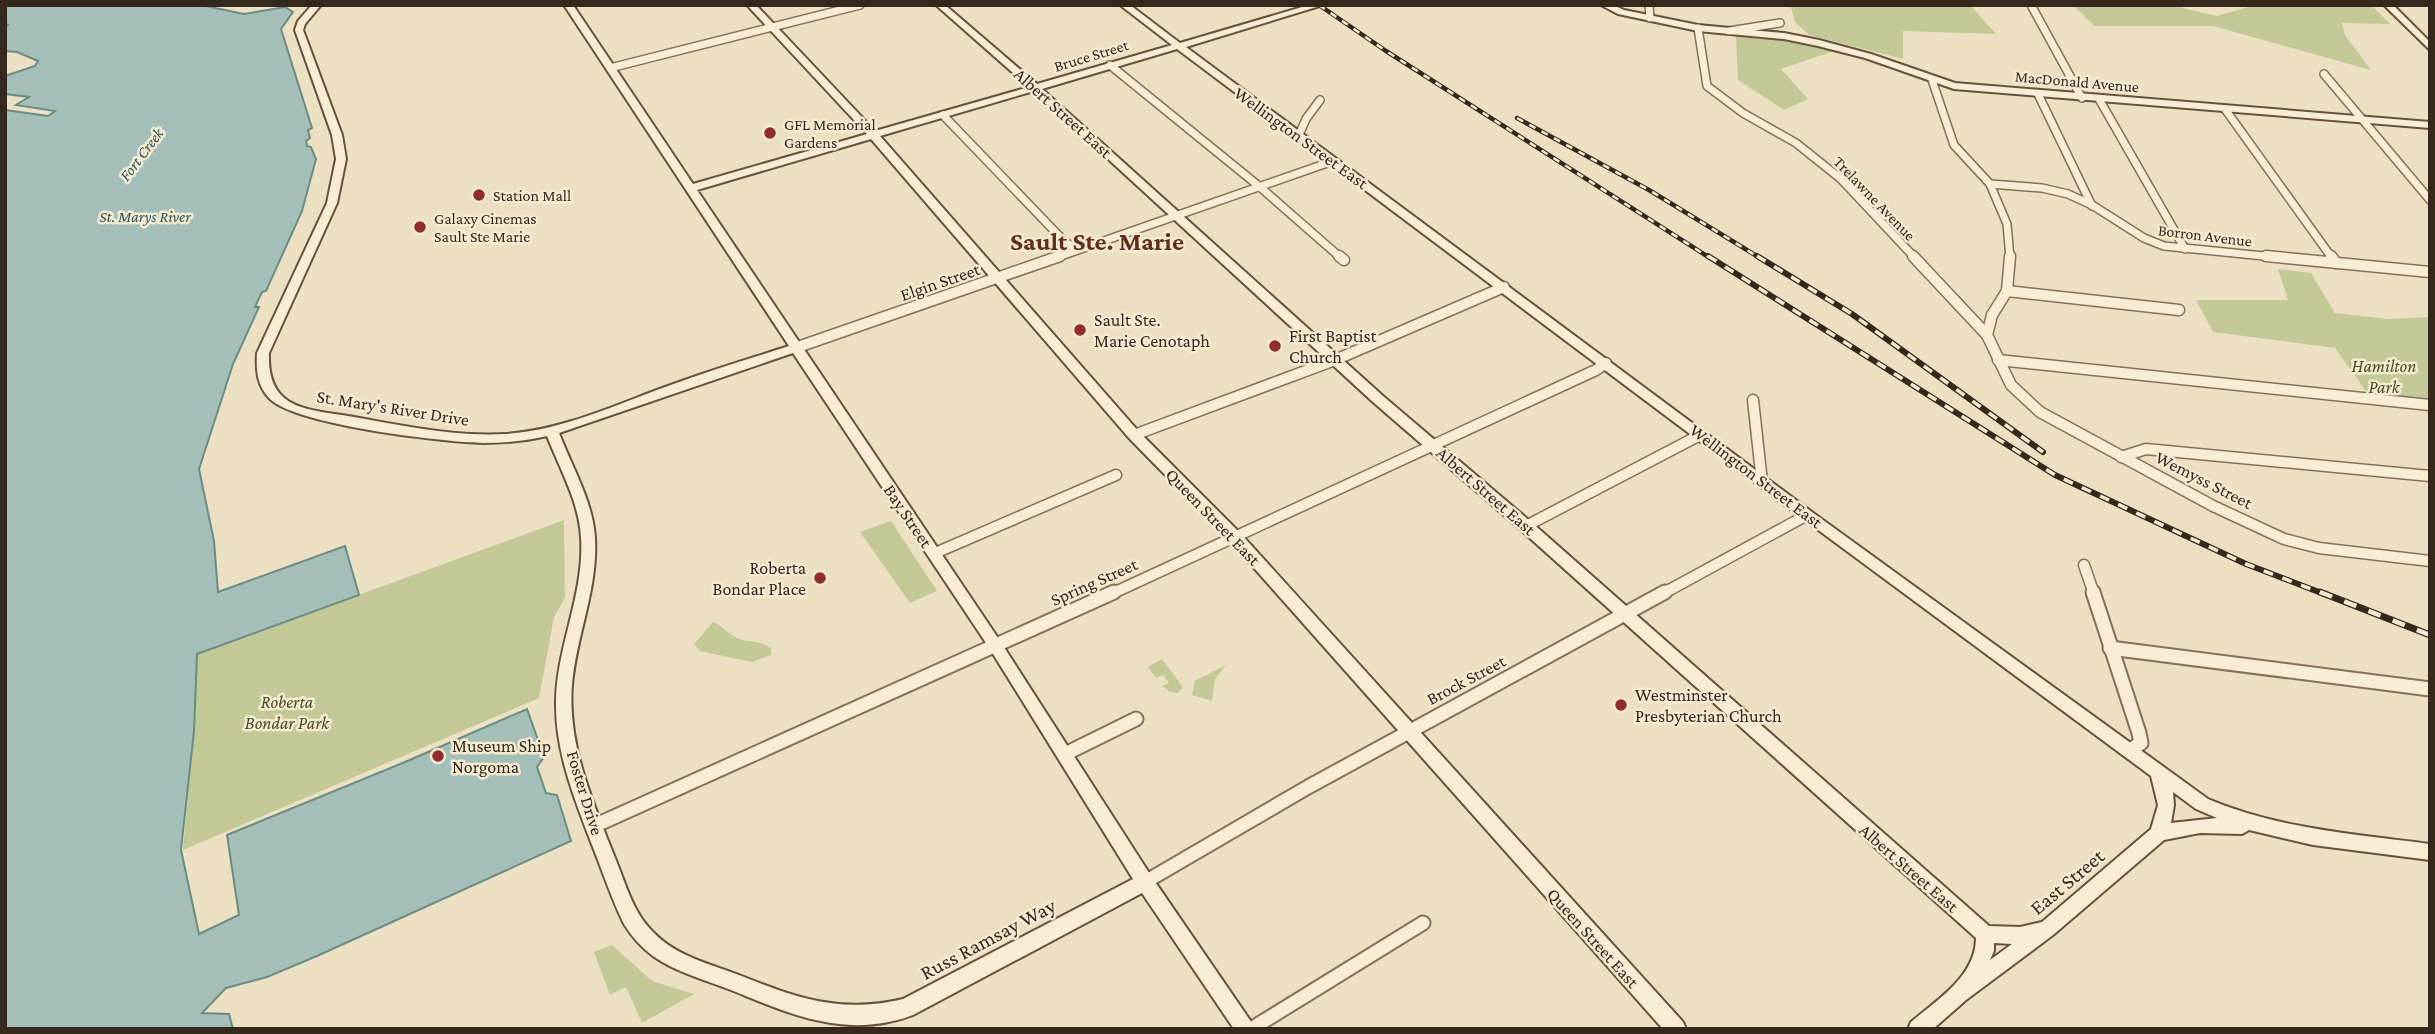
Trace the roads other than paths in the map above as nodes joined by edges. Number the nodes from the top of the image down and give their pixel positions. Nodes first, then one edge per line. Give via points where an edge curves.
1 (317, 5) edge
2 (568, 5) edge
3 (751, 5) edge
4 (860, 5) edge
5 (940, 5) edge
6 (1124, 5) edge
7 (1319, 5) edge
8 (1605, 5) edge
9 (1649, 5) edge
10 (2031, 5) edge
11 (2388, 5) edge
12 (1650, 19) junction
13 (1780, 23) dead end
14 (772, 27) junction
15 (1698, 28) junction
16 (1729, 31) junction
17 (1159, 32) junction
18 (1209, 36) junction
19 (1177, 45) junction
20 (2430, 47) edge
21 (1110, 65) junction
22 (610, 68) junction
23 (2325, 74) dead end
24 (1932, 80) junction
25 (1036, 88) junction
26 (2038, 94) junction
27 (2082, 98) junction
28 (2099, 99) junction
29 (1320, 100) dead end
30 (2225, 109) junction
31 (943, 115) junction
32 (2360, 120) junction
33 (2430, 125) edge
34 (874, 135) junction
35 (1298, 137) junction
36 (1333, 161) junction
37 (1990, 184) junction
38 (1260, 187) junction
39 (689, 189) junction
40 (2430, 200) edge
41 (2092, 206) junction
42 (1178, 216) junction
43 (2185, 249) junction
44 (1077, 250) junction
45 (1344, 260) dead end
46 (2336, 263) junction
47 (2430, 272) edge
48 (999, 278) junction
49 (1504, 287) junction
50 (2007, 291) junction
51 (2179, 310) dead end
52 (1987, 335) junction
53 (795, 348) junction
54 (1335, 360) junction
55 (1998, 360) junction
56 (1606, 363) junction
57 (1753, 400) dead end
58 (2430, 405) edge
59 (551, 430) junction
60 (1134, 435) junction
61 (1700, 435) junction
62 (1434, 445) junction
63 (2121, 457) junction
64 (1116, 475) dead end
65 (2430, 476) edge
66 (1762, 482) junction
67 (1807, 515) junction
68 (1527, 526) junction
69 (1235, 537) junction
70 (933, 554) junction
71 (2430, 561) edge
72 (2084, 565) dead end
73 (1625, 616) junction
74 (995, 645) junction
75 (2110, 648) junction
76 (2430, 689) edge
77 (1136, 719) dead end
78 (1407, 732) junction
79 (2129, 751) junction
80 (1065, 754) junction
81 (2158, 774) junction
82 (594, 826) junction
83 (2264, 829) junction
84 (2158, 834) junction
85 (2430, 852) edge
86 (1145, 882) junction
87 (1423, 923) dead end
88 (2047, 929) junction
89 (1984, 934) junction
90 (1959, 995) junction
91 (845, 1016) joint
92 (1249, 1029) edge
93 (1676, 1029) edge
94 (1918, 1029) edge

1 - 59 main road, St. Mary's River Drive via 299,30 337,135 341,159 332,203 263,353 264,386 278,400 312,414 436,435 509,438
2 - 22 main road, Bay Street
3 - 14 main road, Queen Street East
4 - 14 street
5 - 25 main road, Albert Street East
6 - 17 main road, Wellington Street East
7 - 18 main road, Bruce Street
8 - 12 main road, MacDonald Avenue
9 - 12 street
10 - 27 street
11 - 20 main road
12 - 15 main road, MacDonald Avenue
13 - 16 street, MacDonald Avenue
14 - 22 street
14 - 34 main road, Queen Street East
15 - 16 main road, MacDonald Avenue
15 - 52 street, Trelawne Avenue via 1707,86 1796,143 1841,179
16 - 24 main road, MacDonald Avenue via 1819,43
17 - 18 main road
17 - 19 main road, Wellington Street East
18 - 19 main road, Bruce Street
19 - 21 main road, Bruce Street
19 - 35 main road, Wellington Street East
21 - 25 main road, Bruce Street
21 - 38 street
22 - 39 main road, Bay Street
23 - 32 street
24 - 26 main road, MacDonald Avenue
24 - 37 street via 1954,145
25 - 31 main road, Bruce Street
25 - 42 main road, Albert Street East
26 - 27 main road, MacDonald Avenue
26 - 41 street
27 - 28 main road, MacDonald Avenue
28 - 30 main road, MacDonald Avenue
28 - 43 street
29 - 35 street
30 - 32 main road, MacDonald Avenue
30 - 46 street
31 - 34 main road, Bruce Street
31 - 44 street
32 - 33 main road, MacDonald Avenue
32 - 40 street
34 - 39 main road, Bruce Street
34 - 48 main road, Queen Street East
35 - 36 main road, Wellington Street East
36 - 38 street, Elgin Street
36 - 49 main road, Wellington Street East
37 - 41 street, Borron Avenue via 2052,190
37 - 50 street via 2007,224 2011,266
38 - 42 street, Elgin Street
38 - 45 street
39 - 53 main road, Bay Street
41 - 43 street, Borron Avenue via 2143,240
42 - 44 street, Elgin Street
42 - 54 main road, Albert Street East
43 - 46 street, Borron Avenue
44 - 48 street, Elgin Street
46 - 47 street, Borron Avenue
48 - 53 street, Elgin Street
48 - 60 main road, Queen Street East
49 - 54 street
49 - 56 main road, Wellington Street East
50 - 51 street
50 - 52 street via 1992,315
52 - 55 street, Trelawne Avenue
53 - 59 main road, St. Mary's River Drive
53 - 70 main road, Bay Street
54 - 60 street
54 - 62 main road, Albert Street East
55 - 58 street
55 - 63 street, Wemyss Street via 2011,385 2040,412
56 - 61 main road, Wellington Street East
56 - 62 street, Spring Street
57 - 66 street
59 - 82 main road, Foster Drive via 588,531 582,592 568,649 563,712 576,775
60 - 69 main road, Queen Street East
61 - 66 main road, Wellington Street East
61 - 68 street
62 - 68 main road, Albert Street East
62 - 69 street, Spring Street
63 - 65 street via 2146,449
63 - 71 street, Wemyss Street via 2284,539 2319,548
64 - 70 street
66 - 67 main road, Wellington Street East
67 - 73 street, Brock Street
67 - 79 main road, Wellington Street East
68 - 73 main road, Albert Street East
69 - 74 street, Spring Street
69 - 78 main road, Queen Street East
70 - 74 main road, Bay Street
72 - 75 street
73 - 78 street, Brock Street
73 - 89 main road, Albert Street East
74 - 80 main road, Bay Street
74 - 82 street, Spring Street
75 - 76 street
75 - 79 street via 2141,743
77 - 80 street
78 - 86 street, Brock Street
78 - 93 main road, Queen Street East
79 - 81 main road, Wellington Street East
80 - 86 main road, Bay Street
81 - 83 main road, Wellington Street East via 2202,804
81 - 84 main road via 2168,806
82 - 91 main road, Foster Drive via 640,933 671,957 788,1004
83 - 84 main road, East Street via 2205,825
83 - 85 main road, Wellington Street East
84 - 88 main road, East Street
86 - 91 main road, Russ Ramsay Way via 906,1008 877,1017
86 - 92 main road, Bay Street
87 - 92 street
88 - 89 main road via 2020,936
88 - 90 main road, East Street
89 - 90 main road via 1985,951 1979,966
90 - 94 main road, East Street

